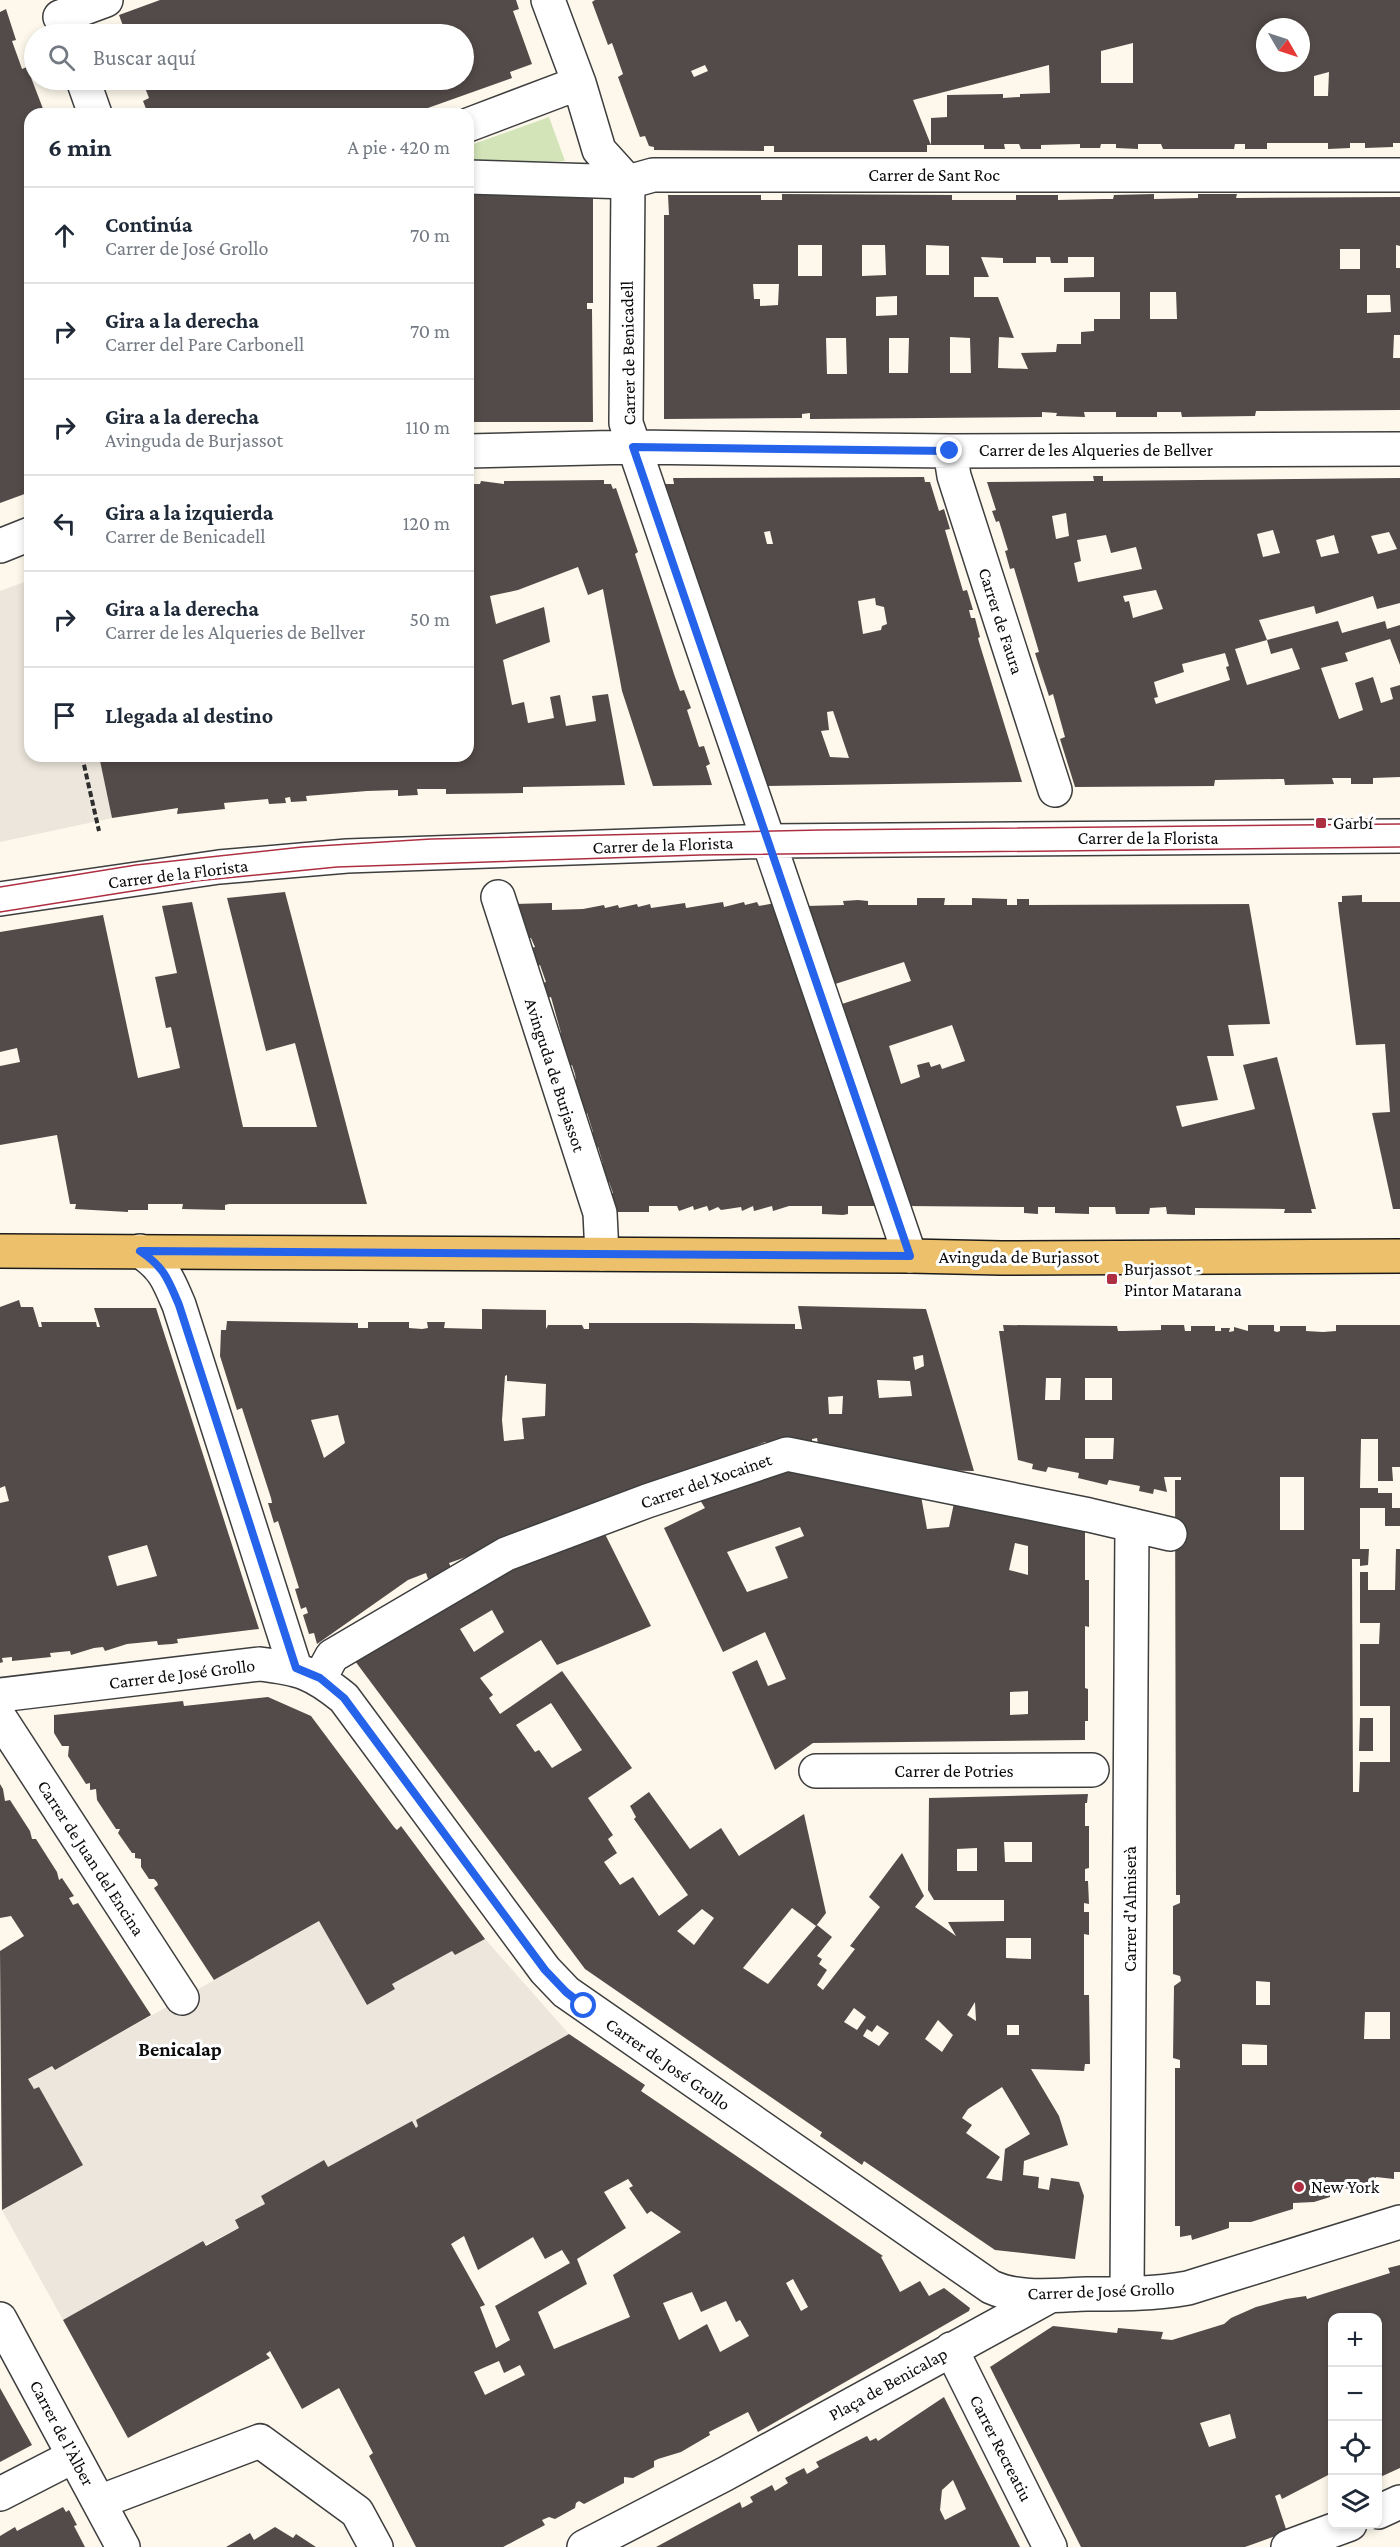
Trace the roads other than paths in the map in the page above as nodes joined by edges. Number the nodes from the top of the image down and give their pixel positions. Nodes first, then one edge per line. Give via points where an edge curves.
1 (106, 0) edge
2 (548, 0) edge
3 (60, 17) edge
4 (579, 83) junction
5 (87, 90) edge
6 (93, 108) edge
7 (474, 123) edge
8 (1400, 175) edge
9 (474, 177) edge
10 (628, 182) junction
11 (633, 447) junction
12 (1400, 449) edge
13 (474, 451) edge
14 (950, 451) junction
15 (24, 536) edge
16 (0, 546) edge
17 (1055, 790) dead end
18 (1400, 836) edge
19 (768, 841) junction
20 (498, 897) dead end
21 (0, 899) edge
22 (0, 1251) edge
23 (140, 1251) junction
24 (602, 1254) junction
25 (910, 1256) junction
26 (1400, 1256) edge
27 (1132, 1525) junction
28 (1170, 1534) dead end
29 (308, 1673) junction
30 (0, 1695) edge
31 (0, 1718) edge
32 (1092, 1770) dead end
33 (816, 1771) dead end
34 (182, 1998) dead end
35 (1400, 2222) edge
36 (1128, 2293) junction
37 (1052, 2295) junction
38 (0, 2319) edge
39 (951, 2349) junction
40 (74, 2456) junction
41 (0, 2494) edge
42 (99, 2502) junction
43 (1400, 2502) edge
44 (1382, 2510) edge
45 (1337, 2529) edge
46 (123, 2547) edge
47 (376, 2547) edge
48 (584, 2547) edge
49 (1050, 2547) edge
50 (1288, 2547) edge

1 - 3 street
2 - 4 street
4 - 7 street
4 - 10 street via 599,150
5 - 6 street
8 - 10 street, Carrer de Sant Roc via 665,175
9 - 10 street, Carrer de Sant Roc
10 - 11 street, Carrer de Benicadell via 626,423
11 - 13 street, Carrer de les Alqueries de Bellver
11 - 14 street, Carrer de les Alqueries de Bellver
11 - 19 street, Carrer de Benicadell
12 - 14 street, Carrer de les Alqueries de Bellver
14 - 17 street, Carrer de Faura via 954,476
15 - 16 street
18 - 19 street, Carrer de la Florista
19 - 21 street, Carrer de la Florista via 347,856 219,867
19 - 25 street, Carrer de Benicadell
20 - 24 street, Avinguda de Burjassot via 600,1213
22 - 23 main road, Avinguda de Burjassot
23 - 24 main road, Avinguda de Burjassot
23 - 29 street via 158,1263 179,1305
24 - 25 main road, Avinguda de Burjassot
25 - 26 main road, Avinguda de Burjassot
27 - 28 street, Carrer del Xocainet
27 - 29 street, Carrer del Xocainet via 787,1454 506,1554
27 - 36 street, Carrer d'Almiserà
29 - 30 street, Carrer de José Grollo via 260,1664
29 - 37 street, Carrer de José Grollo via 344,1698 545,1970 566,1992 991,2287 1005,2293
31 - 34 street, Carrer de Juan del Encina
32 - 33 street, Carrer de Potries
35 - 36 street, Carrer de José Grollo via 1188,2288
36 - 37 street, Carrer de José Grollo
37 - 39 street, Plaça de Benicalap
38 - 40 street, Carrer de l'Àlber
39 - 48 street, Plaça de Benicalap
39 - 49 street, Carrer Recreatiu
40 - 41 street
40 - 42 street, Carrer de l'Àlber
42 - 46 street, Carrer de l'Àlber
42 - 47 street via 260,2441 357,2512
43 - 44 street
45 - 50 street

